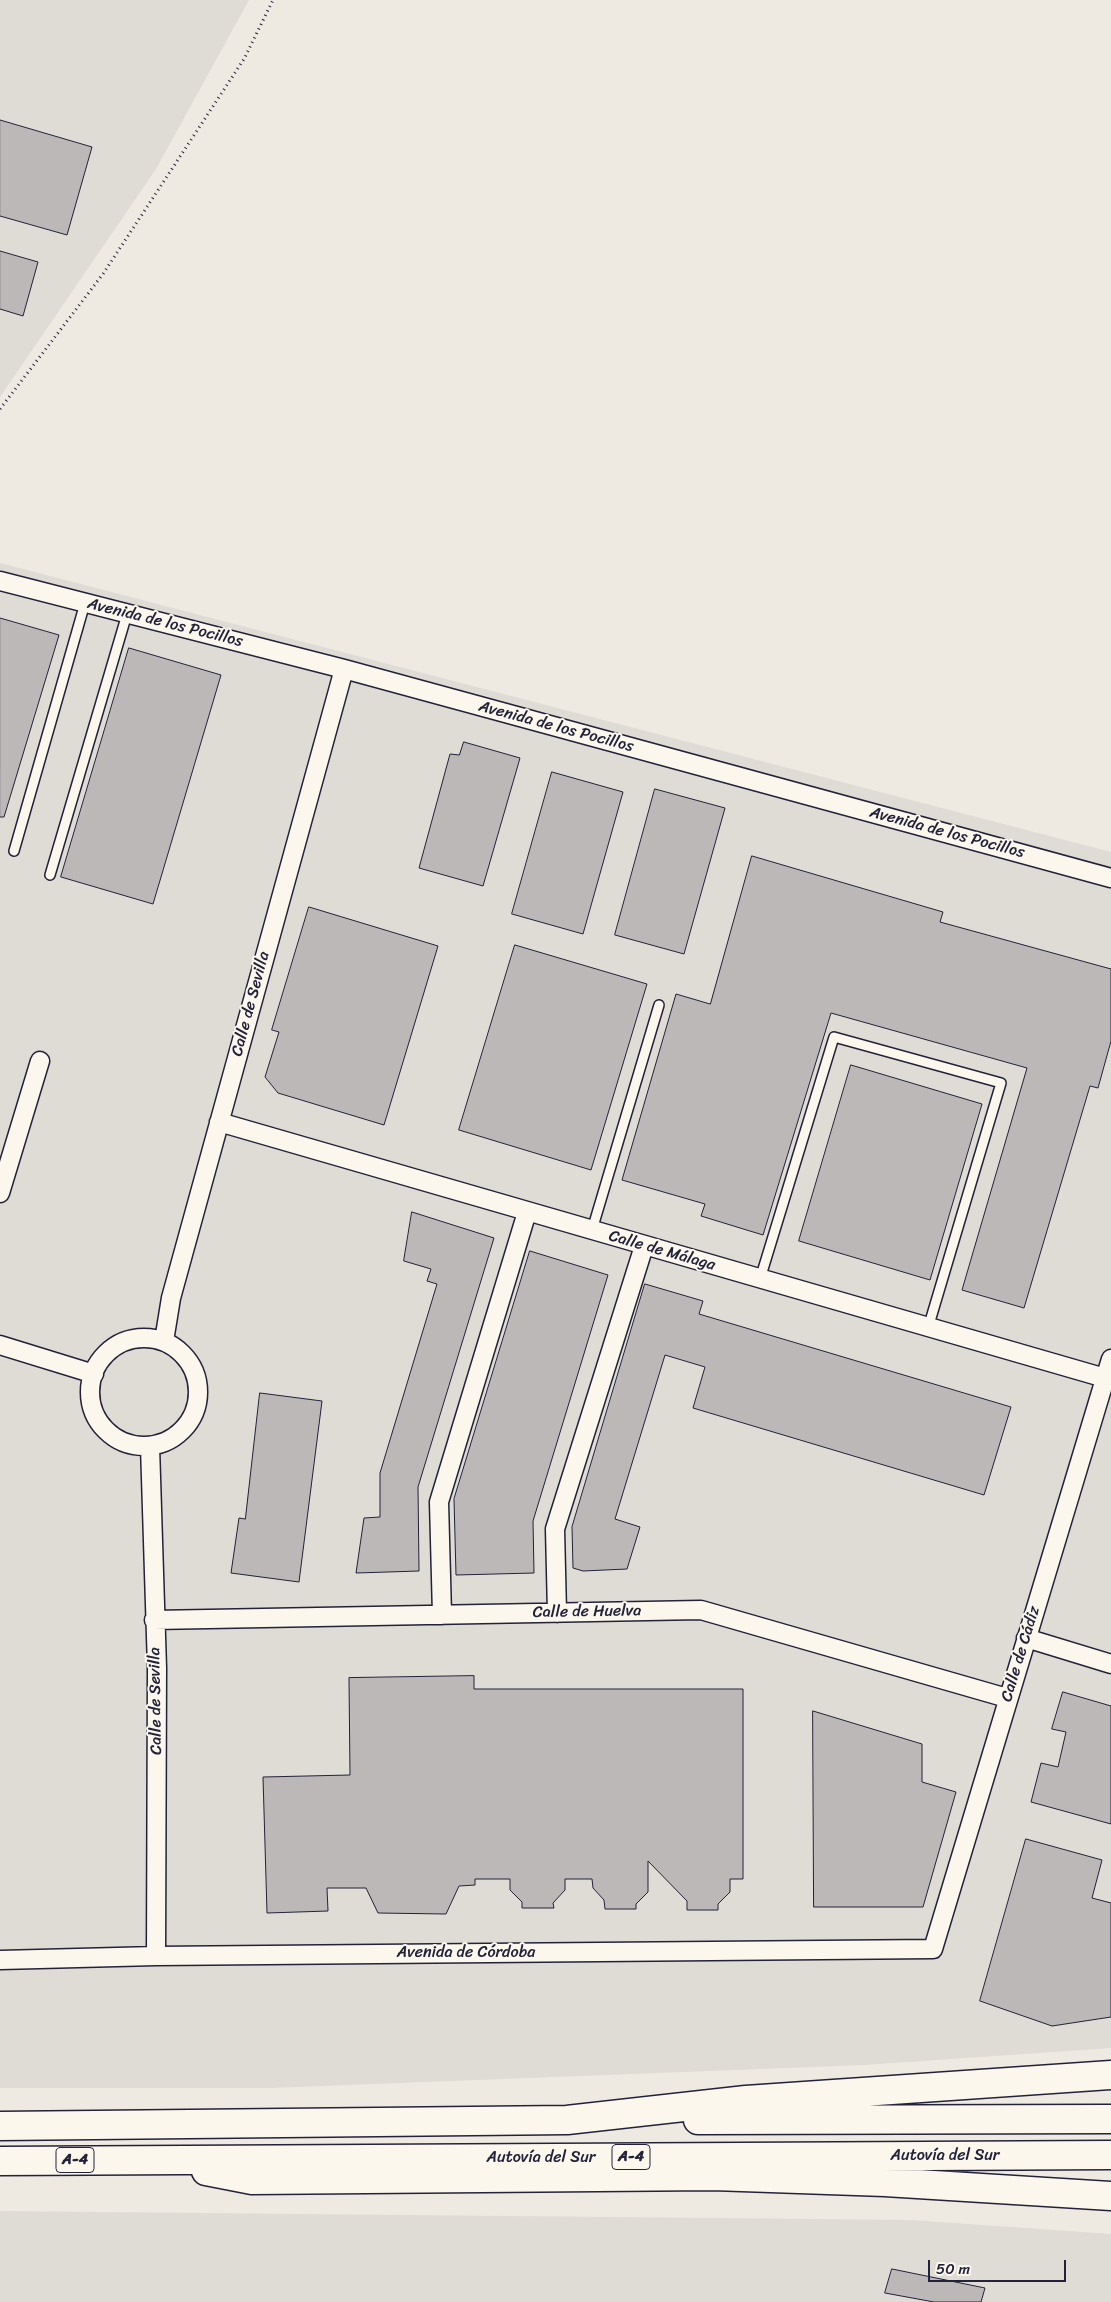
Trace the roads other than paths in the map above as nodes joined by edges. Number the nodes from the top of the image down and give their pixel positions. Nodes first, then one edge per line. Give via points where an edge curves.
1 (0, 581) edge
2 (85, 603) junction
3 (127, 614) junction
4 (344, 669) junction
5 (14, 852) dead end
6 (50, 875) dead end
7 (1111, 878) edge
8 (659, 1005) dead end
9 (40, 1061) dead end
10 (219, 1122) junction
11 (0, 1193) edge
12 (528, 1212) junction
13 (592, 1230) junction
14 (644, 1246) junction
15 (760, 1279) junction
16 (928, 1328) junction
17 (164, 1341) junction
18 (0, 1345) edge
19 (1111, 1359) edge
20 (94, 1374) junction
21 (1105, 1378) junction
22 (150, 1446) junction
23 (557, 1613) junction
24 (442, 1615) junction
25 (154, 1620) junction
26 (1026, 1638) junction
27 (1111, 1664) edge
28 (1007, 1698) junction
29 (933, 1949) joint
30 (156, 1956) junction
31 (0, 1960) edge
32 (1111, 2075) edge
33 (1111, 2119) edge
34 (567, 2120) junction
35 (0, 2126) edge
36 (1111, 2155) edge
37 (151, 2160) junction
38 (0, 2161) edge
39 (1111, 2196) edge

1 - 2 street, Avenida de los Pocillos
2 - 3 street, Avenida de los Pocillos
2 - 5 lane
3 - 4 street, Avenida de los Pocillos
3 - 6 lane
4 - 7 street, Avenida de los Pocillos
4 - 10 street, Calle de Sevilla
8 - 13 lane
9 - 11 street
10 - 12 street, Calle de Málaga
10 - 17 street, Calle de Sevilla via 170,1298
12 - 13 street, Calle de Málaga
12 - 24 street via 439,1502
13 - 14 street, Calle de Málaga
14 - 15 street, Calle de Málaga
14 - 23 street via 555,1529
15 - 16 street, Calle de Málaga
15 - 16 lane via 834,1037 1001,1082
16 - 21 street, Calle de Málaga
17 - 20 street via 131,1339 116,1346 104,1356
17 - 22 street via 179,1350 190,1364 197,1381 198,1399 182,1430 167,1441
18 - 20 street
19 - 21 street, Calle de Cádiz
20 - 22 street via 90,1386 91,1402 96,1417 106,1430 119,1440
21 - 26 street, Calle de Cádiz
22 - 25 street, Calle de Sevilla
23 - 24 street, Calle de Huelva
23 - 28 street, Calle de Huelva via 701,1610
24 - 25 street, Calle de Huelva
25 - 30 street, Calle de Sevilla
26 - 27 street
26 - 28 street, Calle de Cádiz
28 - 29 street, Calle de Cádiz
29 - 30 street, Avenida de Córdoba
30 - 31 street, Avenida de Córdoba
32 - 34 highway via 746,2100
33 - 34 highway, A-4
34 - 35 highway, A-4
36 - 37 highway, Autovía del Sur / A-4
37 - 38 highway, Autovía del Sur / A-4
37 - 39 highway via 252,2180 713,2176 885,2182

